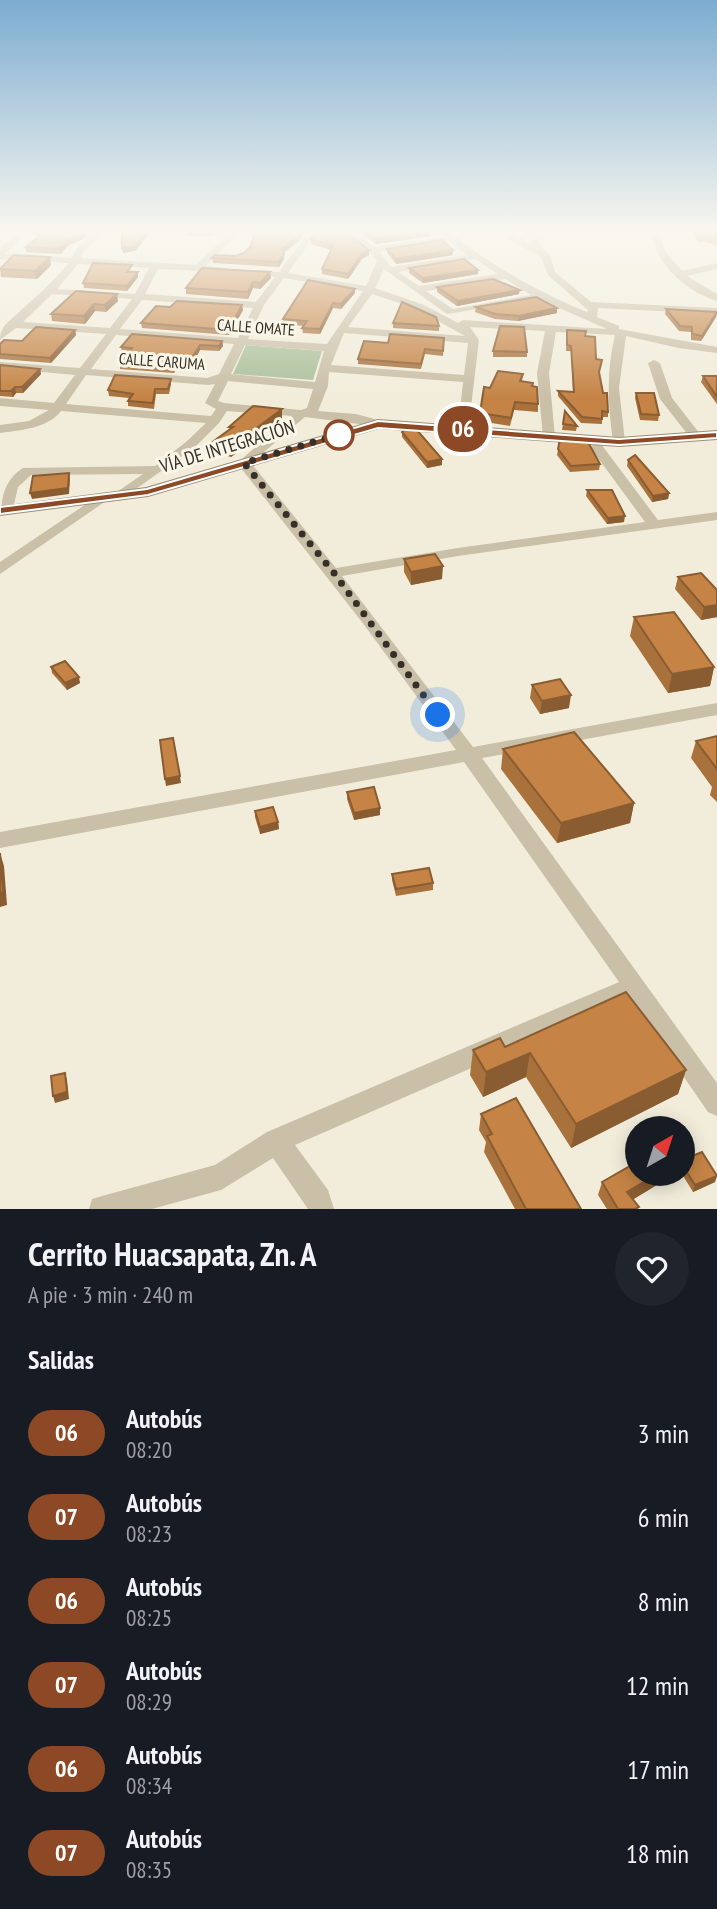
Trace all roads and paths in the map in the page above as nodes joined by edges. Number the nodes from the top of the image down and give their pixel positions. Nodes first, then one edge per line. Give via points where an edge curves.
1 (55, 285) edge
2 (145, 285) edge
3 (274, 285) edge
4 (354, 285) edge
5 (372, 285) edge
6 (414, 285) edge
7 (442, 285) edge
8 (525, 285) edge
9 (566, 285) edge
10 (695, 285) edge
11 (370, 288) junction
12 (419, 289) junction
13 (50, 291) junction
14 (540, 296) junction
15 (138, 298) junction
16 (717, 298) edge
17 (259, 305) junction
18 (590, 306) junction
19 (717, 311) edge
20 (450, 312) junction
21 (592, 318) junction
22 (463, 323) junction
23 (11, 324) junction
24 (551, 328) junction
25 (342, 330) junction
26 (111, 332) junction
27 (625, 334) junction
28 (0, 337) edge
29 (473, 338) junction
30 (241, 341) junction
31 (331, 348) junction
32 (717, 349) edge
33 (654, 363) dead end
34 (0, 365) edge
35 (327, 368) junction
36 (80, 371) junction
37 (223, 377) junction
38 (469, 379) junction
39 (322, 386) junction
40 (0, 402) edge
41 (57, 407) junction
42 (223, 407) junction
43 (303, 414) junction
44 (215, 420) junction
45 (378, 424) junction
46 (0, 429) edge
47 (464, 429) junction
48 (717, 435) edge
49 (549, 437) junction
50 (696, 438) junction
51 (619, 442) junction
52 (596, 447) dead end
53 (244, 463) junction
54 (156, 470) junction
55 (119, 497) junction
56 (98, 500) junction
57 (4, 510) edge
58 (717, 516) edge
59 (654, 524) junction
60 (0, 569) edge
61 (334, 573) junction
62 (717, 709) edge
63 (468, 755) junction
64 (0, 840) edge
65 (635, 986) junction
66 (717, 1104) edge
67 (276, 1142) junction
68 (102, 1209) edge
69 (321, 1209) edge

1 - 13 street
2 - 15 street
3 - 17 street
4 - 11 street
5 - 11 street
6 - 12 street
7 - 12 street
8 - 14 street
9 - 18 street
10 - 16 street
11 - 25 street
11 - 29 street via 444,317
12 - 20 street
13 - 15 street
13 - 23 street
14 - 20 street
14 - 21 street
15 - 17 street
15 - 26 street
17 - 30 street
18 - 19 street
18 - 21 street
20 - 22 street
21 - 27 street
22 - 24 street
22 - 29 street
23 - 26 street, CALLE OMATE
23 - 28 street
24 - 27 street
24 - 49 street via 543,373
25 - 29 street
25 - 31 street
26 - 30 street, CALLE OMATE
26 - 36 street
27 - 32 street
27 - 51 street via 612,378
29 - 38 street
30 - 31 street, CALLE OMATE
30 - 37 street
31 - 35 street
33 - 50 street via 666,399
34 - 36 street, CALLE CARUMA
35 - 38 street
35 - 39 street
36 - 37 street, CALLE CARUMA via 208,382
36 - 41 street
37 - 39 street, CALLE CARUMA
37 - 42 street via 211,403
38 - 47 street
39 - 43 street via 312,411
40 - 41 street
41 - 44 street
41 - 46 street via 32,425
42 - 43 street
42 - 44 street
43 - 45 street
43 - 53 street
44 - 54 street
45 - 47 main road, VÍA DE INTEGRACIÓN
45 - 53 main road, VÍA DE INTEGRACIÓN
47 - 49 main road, VÍA DE INTEGRACIÓN
48 - 50 main road, VÍA DE INTEGRACIÓN
49 - 51 main road, VÍA DE INTEGRACIÓN
50 - 51 main road, VÍA DE INTEGRACIÓN
52 - 59 street
53 - 55 main road, VÍA DE INTEGRACIÓN via 167,488
53 - 61 street
54 - 55 street
54 - 57 street via 28,471 10,487
55 - 56 main road, VÍA DE INTEGRACIÓN
56 - 57 main road, VÍA DE INTEGRACIÓN
56 - 60 street
58 - 59 street
59 - 61 street
61 - 63 street
62 - 63 street
63 - 64 street
63 - 65 street
65 - 66 street
65 - 67 street
67 - 68 street via 221,1177
67 - 69 street via 319,1199

